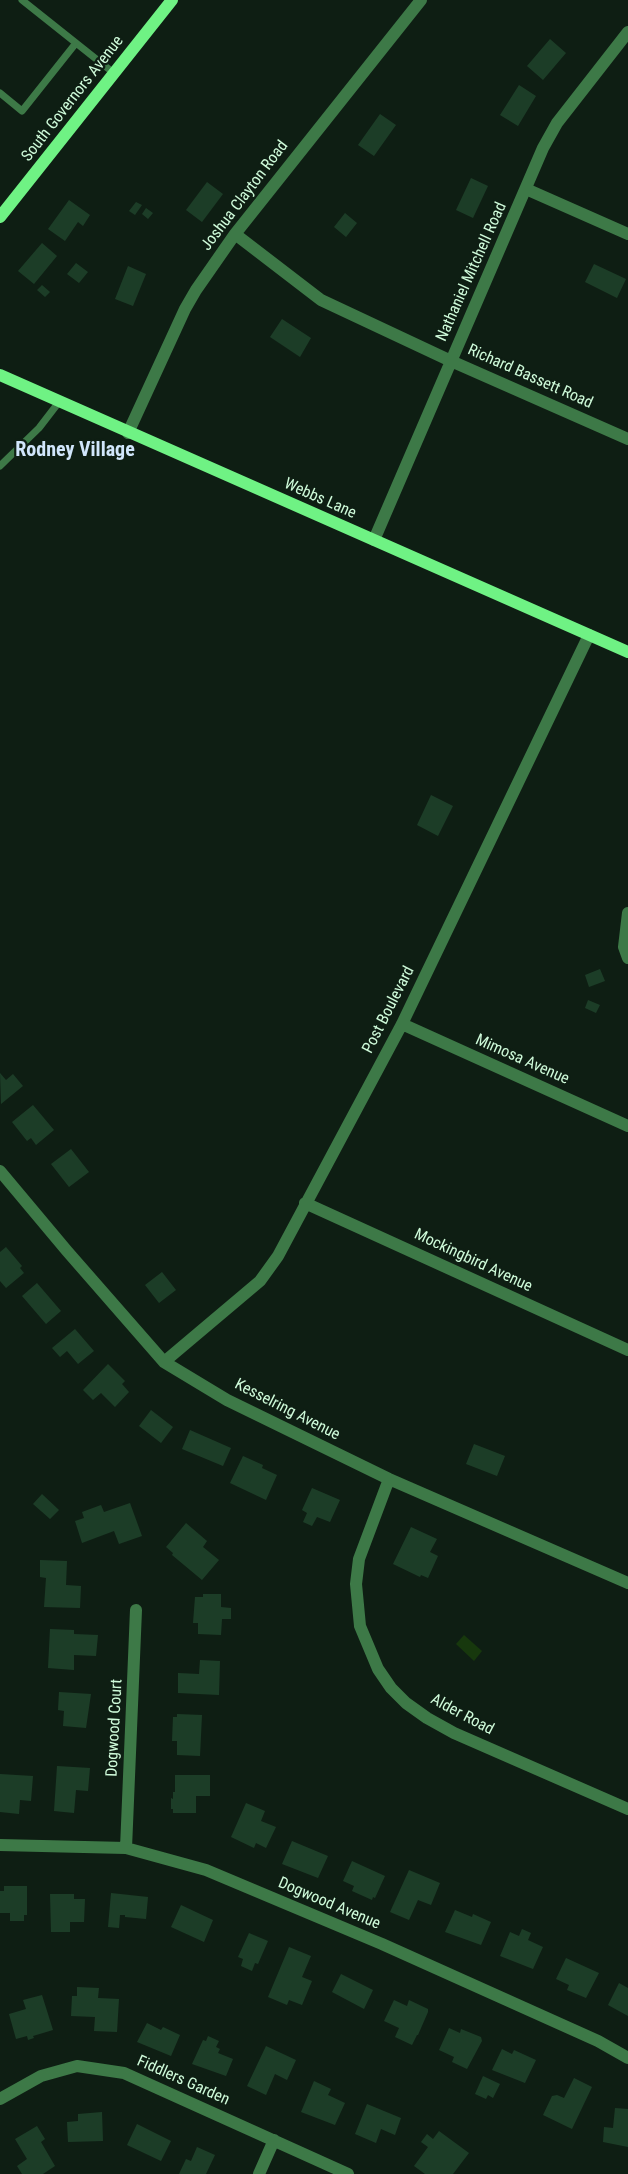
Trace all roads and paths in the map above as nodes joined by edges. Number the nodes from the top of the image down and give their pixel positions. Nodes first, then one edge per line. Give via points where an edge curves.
1 (22, 0) edge
2 (172, 0) edge
3 (421, 0) edge
4 (628, 32) edge
5 (76, 43) junction
6 (115, 74) junction
7 (0, 93) edge
8 (526, 189) junction
9 (0, 217) edge
10 (235, 234) junction
11 (628, 234) edge
12 (451, 361) junction
13 (0, 375) edge
14 (58, 402) junction
15 (128, 432) junction
16 (628, 439) edge
17 (0, 466) edge
18 (374, 540) junction
19 (590, 635) junction
20 (628, 652) edge
21 (628, 913) edge
22 (628, 958) edge
23 (402, 1024) junction
24 (628, 1126) edge
25 (0, 1171) edge
26 (305, 1203) junction
27 (628, 1350) edge
28 (164, 1362) junction
29 (389, 1479) junction
30 (628, 1583) edge
31 (136, 1610) dead end
32 (628, 1809) edge
33 (0, 1845) edge
34 (126, 1848) junction
35 (628, 2058) edge
36 (0, 2099) edge
37 (274, 2140) junction
38 (259, 2174) edge
39 (348, 2174) edge

1 - 5 lane
2 - 6 street, South Governors Avenue
3 - 10 street, Joshua Clayton Road
4 - 8 street, Nathaniel Mitchell Road via 557,123
5 - 6 lane
5 - 7 lane via 22,111
6 - 9 street, South Governors Avenue
8 - 11 street
8 - 12 street, Nathaniel Mitchell Road
10 - 12 street, Richard Bassett Road via 321,300
10 - 15 street, Joshua Clayton Road via 185,309
12 - 16 street, Richard Bassett Road
12 - 18 street, Nathaniel Mitchell Road
13 - 14 street, Webbs Lane
14 - 15 street, Webbs Lane
14 - 17 lane via 39,428
15 - 18 street, Webbs Lane
18 - 19 street, Webbs Lane
19 - 20 street, Webbs Lane
19 - 23 street, Post Boulevard
21 - 22 street via 624,947
23 - 24 street, Mimosa Avenue
23 - 26 street, Post Boulevard
25 - 28 street, Kesselring Avenue
26 - 27 street, Mockingbird Avenue
26 - 28 street, Post Boulevard via 278,1256 260,1281
28 - 29 street, Kesselring Avenue via 228,1400
29 - 30 street, Kesselring Avenue
29 - 32 street, Alder Road via 359,1559 356,1584 360,1626 391,1688 413,1708 454,1733
31 - 34 street, Dogwood Court
33 - 34 street, Dogwood Avenue
34 - 35 street, Dogwood Avenue via 206,1870 393,1949
36 - 37 street, Fiddlers Garden via 40,2076 77,2066 124,2073
37 - 38 street
37 - 39 street, Fiddlers Garden

